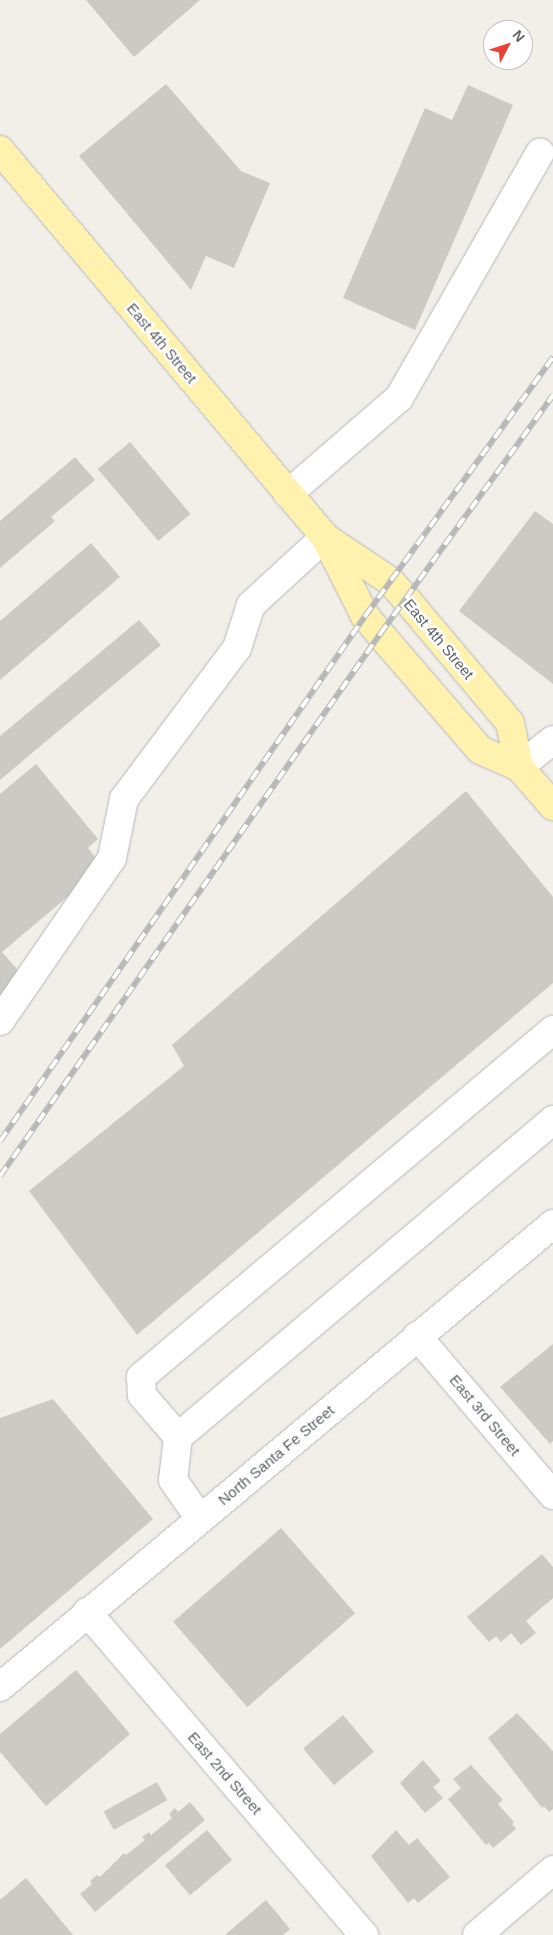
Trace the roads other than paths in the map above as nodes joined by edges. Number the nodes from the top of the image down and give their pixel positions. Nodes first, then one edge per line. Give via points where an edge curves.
1 (0, 150) edge
2 (540, 153) dead end
3 (288, 494) junction
4 (324, 537) junction
5 (553, 740) edge
6 (519, 768) junction
7 (553, 806) edge
8 (0, 1021) edge
9 (553, 1030) edge
10 (553, 1120) edge
11 (553, 1224) edge
12 (417, 1336) junction
13 (178, 1437) junction
14 (553, 1495) edge
15 (200, 1519) junction
16 (87, 1612) junction
17 (0, 1687) edge
18 (553, 1870) edge
19 (364, 1935) edge
20 (477, 1935) edge

1 - 3 main road, East 4th Street
2 - 3 street via 399,398
3 - 4 main road, East 4th Street
4 - 6 main road, East 4th Street via 370,622 480,750
4 - 6 main road, East 4th Street via 390,581 442,642 510,723
4 - 8 street via 251,605 237,648 124,799 112,858
5 - 6 street
6 - 7 main road, East 4th Street
9 - 13 street via 141,1377 142,1395
10 - 13 street
11 - 12 street, North Santa Fe Street
12 - 14 street, East 3rd Street
12 - 15 street, North Santa Fe Street
13 - 15 street via 173,1480
15 - 16 street, North Santa Fe Street
16 - 17 street, North Santa Fe Street
16 - 19 street, East 2nd Street
18 - 20 street

